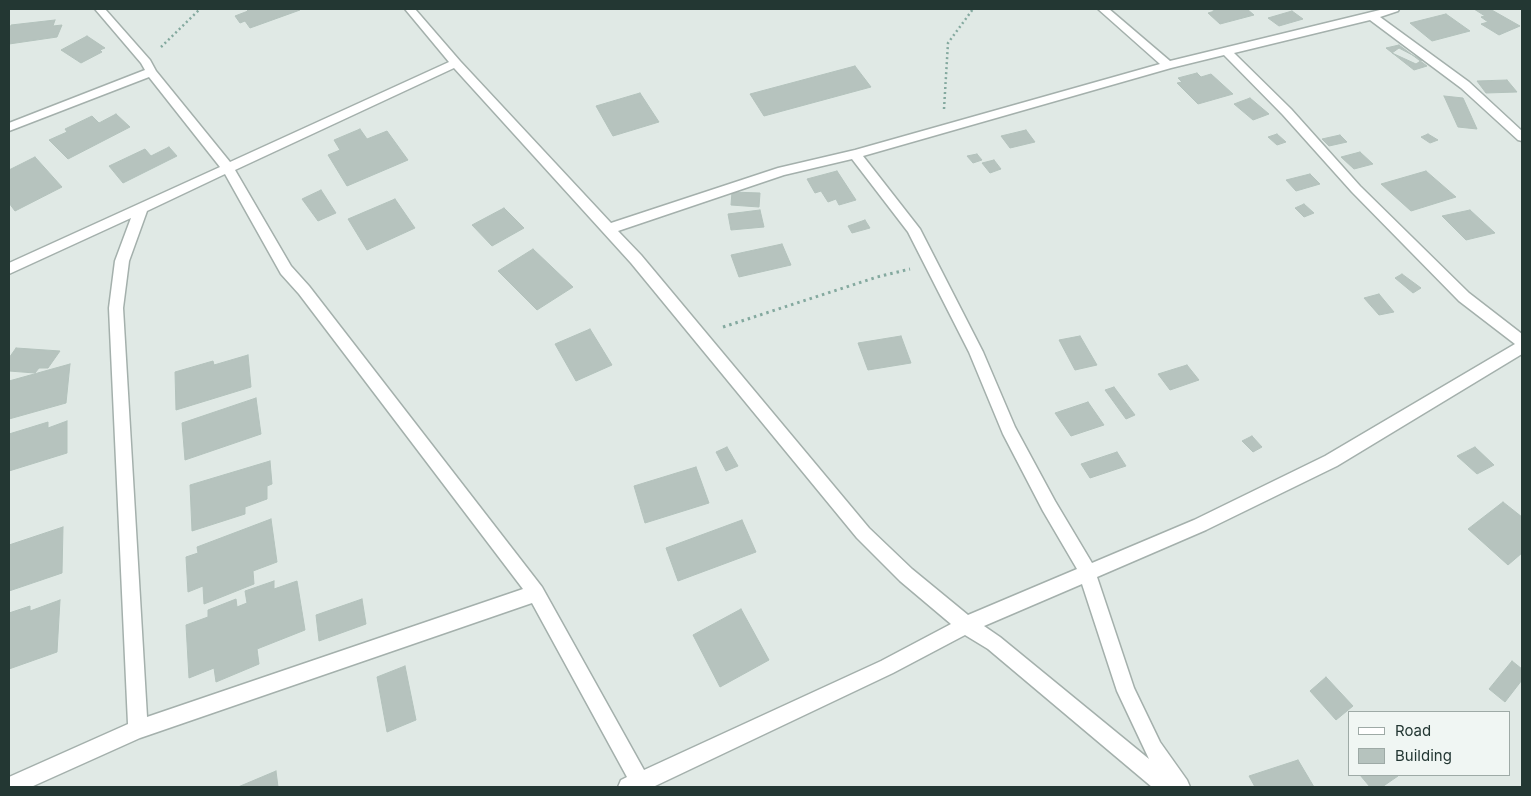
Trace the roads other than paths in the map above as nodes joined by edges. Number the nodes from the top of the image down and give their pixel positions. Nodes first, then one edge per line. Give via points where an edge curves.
1 (100, 9) edge
2 (410, 9) edge
3 (1103, 9) edge
4 (1394, 9) edge
5 (1372, 16) junction
6 (1226, 52) junction
7 (456, 63) junction
8 (1168, 65) junction
9 (148, 67) junction
10 (9, 127) edge
11 (1522, 137) edge
12 (855, 154) junction
13 (228, 168) junction
14 (141, 209) junction
15 (609, 229) junction
16 (9, 269) edge
17 (1522, 342) edge
18 (1522, 347) edge
19 (1087, 573) junction
20 (536, 593) junction
21 (966, 625) junction
22 (138, 729) junction
23 (637, 785) edge
24 (9, 787) edge
25 (1167, 787) edge
26 (1180, 787) edge

1 - 9 street
2 - 7 street
3 - 8 street
4 - 5 street
5 - 6 street
5 - 11 street via 1465,85
6 - 8 street
6 - 17 street via 1464,297
7 - 13 street
7 - 15 street
8 - 12 street
9 - 10 street
9 - 13 street
12 - 15 street via 782,172
12 - 19 street via 912,229 976,352 1008,428 1083,560
13 - 14 street
13 - 20 street via 286,270
14 - 16 street
14 - 22 street via 122,261 116,308
15 - 21 street via 863,533 906,575
18 - 19 street via 1331,461 1200,525
19 - 21 street
19 - 26 street via 1126,691 1153,749
20 - 22 street
20 - 23 street
21 - 23 street via 887,667
21 - 25 street via 994,643
22 - 24 street

